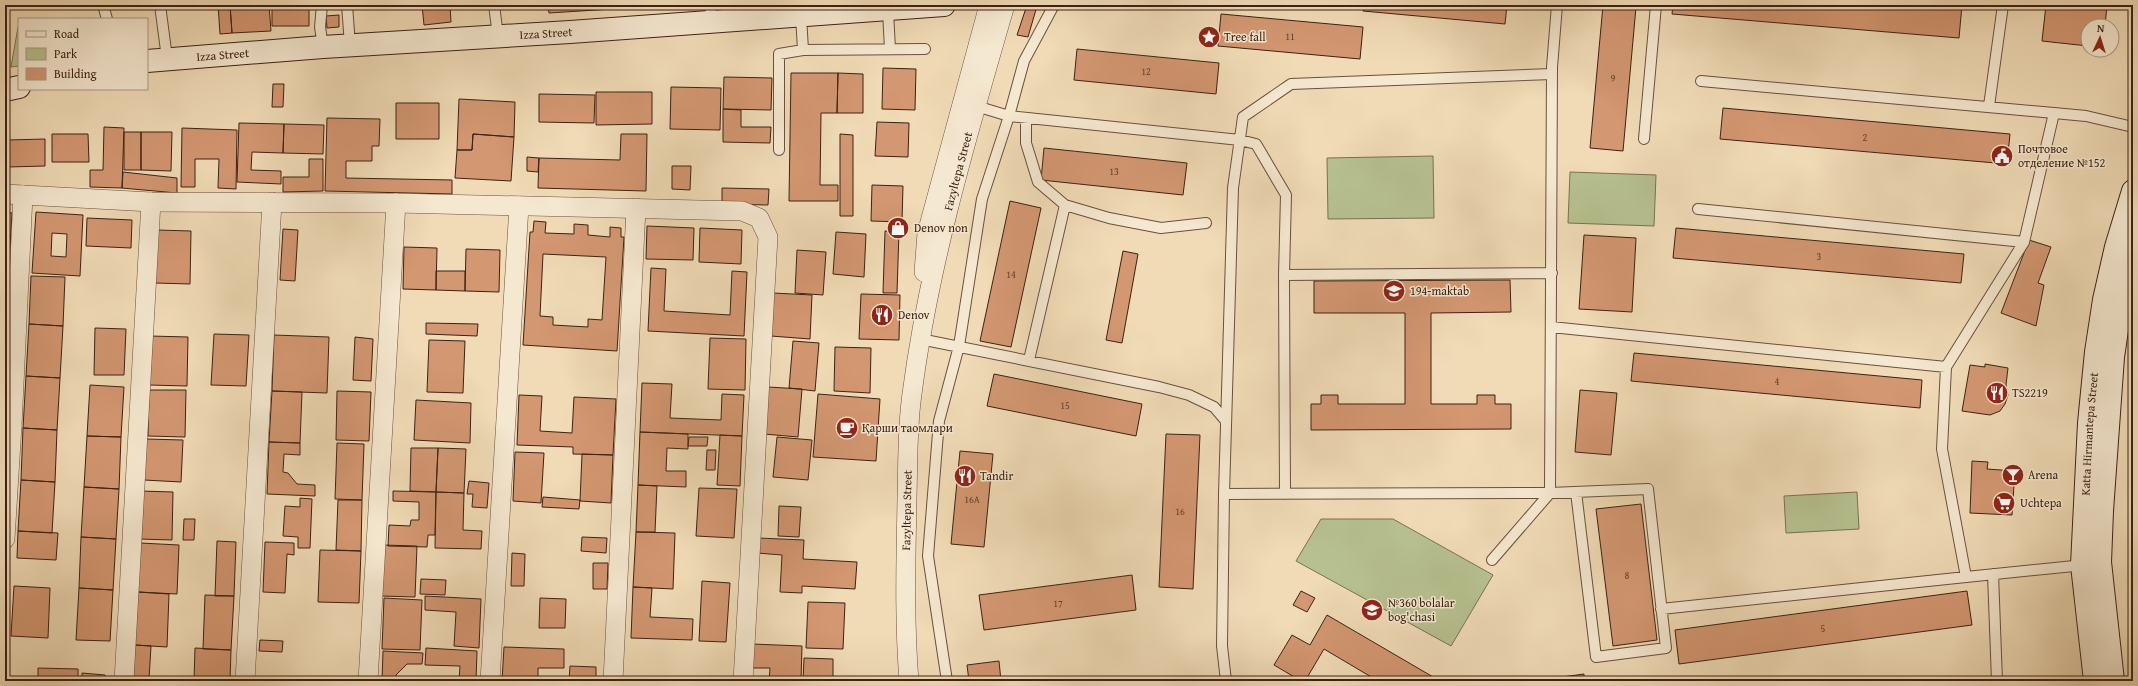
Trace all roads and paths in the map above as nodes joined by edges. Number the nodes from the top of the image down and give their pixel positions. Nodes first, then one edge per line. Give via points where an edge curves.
1 (103, 5) edge
2 (160, 5) edge
3 (322, 5) edge
4 (347, 5) edge
5 (494, 5) edge
6 (944, 5) edge
7 (989, 5) edge
8 (1005, 5) edge
9 (1054, 5) edge
10 (1557, 5) edge
11 (1656, 5) edge
12 (2003, 5) edge
13 (888, 10) junction
14 (711, 14) edge
15 (801, 16) junction
16 (108, 18) edge
17 (498, 36) junction
18 (350, 45) junction
19 (323, 47) junction
20 (890, 49) junction
21 (925, 49) dead end
22 (803, 50) junction
23 (157, 59) edge
24 (1552, 74) junction
25 (1701, 81) dead end
26 (18, 87) edge
27 (5, 90) edge
28 (976, 106) junction
29 (1989, 106) junction
30 (2054, 113) junction
31 (1009, 116) junction
32 (1026, 118) junction
33 (2133, 127) edge
34 (1240, 140) junction
35 (1644, 140) dead end
36 (779, 150) dead end
37 (2133, 190) edge
38 (14, 194) edge
39 (151, 202) junction
40 (272, 202) junction
41 (396, 203) junction
42 (1065, 205) junction
43 (519, 206) junction
44 (636, 208) junction
45 (1698, 209) dead end
46 (1206, 223) dead end
47 (2024, 242) junction
48 (2133, 251) edge
49 (1552, 274) junction
50 (1284, 275) junction
51 (1551, 327) junction
52 (920, 339) junction
53 (959, 346) junction
54 (1029, 360) junction
55 (1946, 367) junction
56 (1226, 421) junction
57 (9, 425) edge
58 (1576, 492) junction
59 (1550, 493) junction
60 (1224, 494) junction
61 (1285, 494) junction
62 (5, 539) edge
63 (1492, 560) dead end
64 (2091, 564) junction
65 (1993, 574) junction
66 (1966, 576) junction
67 (1661, 609) junction
68 (124, 681) edge
69 (245, 681) edge
70 (368, 681) edge
71 (490, 681) edge
72 (612, 681) edge
73 (743, 681) edge
74 (909, 681) edge
75 (947, 681) edge
76 (1226, 681) edge
77 (1997, 681) edge
78 (2095, 681) edge
79 (2113, 681) edge

1 - 16 lane
2 - 23 lane
3 - 19 lane via 320,27
4 - 18 lane
5 - 17 lane
6 - 13 main road, Izza Street
7 - 52 street, Fazyltepa Street via 927,233
8 - 28 street, Fazyltepa Street
9 - 31 lane via 1024,61
10 - 24 lane
11 - 35 lane
12 - 29 lane
13 - 15 main road, Izza Street
13 - 20 lane
14 - 15 main road, Izza Street
14 - 17 main road, Izza Street
15 - 22 lane
17 - 18 main road, Izza Street
18 - 19 main road, Izza Street
19 - 23 main road, Izza Street
20 - 21 lane
20 - 22 lane
22 - 36 lane via 779,54
24 - 34 lane via 1291,84 1244,117
24 - 49 lane
25 - 29 lane
26 - 27 main road
28 - 31 lane
28 - 52 street, Fazyltepa Street via 942,235
29 - 30 lane
30 - 33 lane via 2086,116
30 - 47 lane
31 - 32 lane
31 - 53 lane via 982,199
32 - 34 lane
32 - 42 lane via 1026,143 1038,182
34 - 50 lane via 1256,144 1286,195
34 - 56 lane via 1233,188
37 - 64 main road, Katta Hirmаntepa Street via 2109,273 2096,352 2085,487
38 - 39 street
38 - 57 street
39 - 40 street
39 - 68 street
40 - 41 street
40 - 69 street
41 - 43 street
41 - 70 street
42 - 46 lane via 1109,218 1161,228
42 - 54 lane
43 - 44 street
43 - 71 street
44 - 72 street
44 - 73 street via 742,211 759,218 768,237
45 - 47 lane
47 - 55 lane
48 - 64 main road, Katta Hirmаntepa Street via 2121,303 2113,357
49 - 50 lane
49 - 51 lane
50 - 61 lane
51 - 55 lane
51 - 59 lane
52 - 53 lane
52 - 74 street, Fazyltepa Street via 911,397 909,442 906,574 906,651
53 - 54 lane
53 - 75 lane via 939,421 928,556
54 - 56 lane via 1119,377 1188,395 1214,406
55 - 66 lane via 1942,449
56 - 60 lane
57 - 62 street
58 - 59 lane
58 - 67 lane via 1648,489
58 - 67 lane via 1596,657 1666,648
59 - 61 lane
59 - 63 lane
60 - 61 lane
60 - 76 lane via 1222,646
64 - 65 lane
64 - 78 main road, Katta Hirmаntepa Street
64 - 79 main road, Katta Hirmаntepa Street
65 - 66 lane
65 - 77 lane
66 - 67 lane

